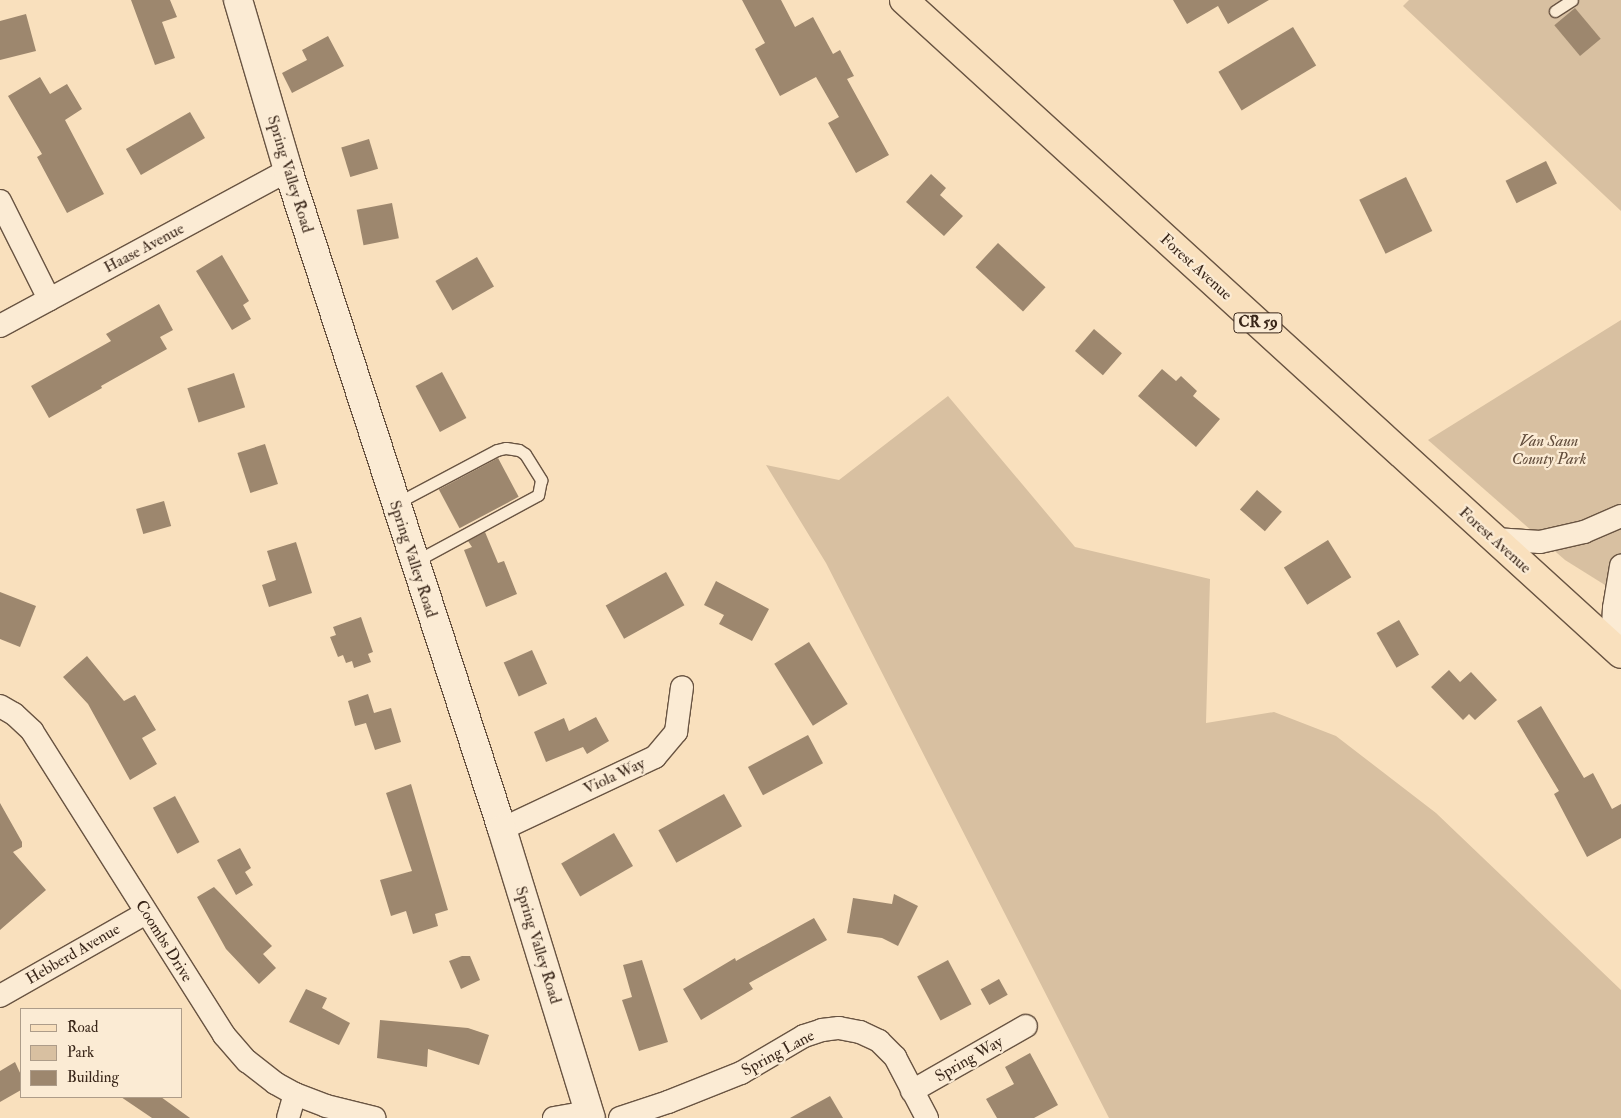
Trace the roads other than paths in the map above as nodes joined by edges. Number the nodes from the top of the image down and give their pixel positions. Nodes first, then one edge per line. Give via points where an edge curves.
1 (238, 0) edge
2 (904, 0) edge
3 (1572, 0) edge
4 (1555, 11) dead end
5 (288, 170) junction
6 (0, 201) edge
7 (49, 299) junction
8 (0, 326) edge
9 (395, 504) junction
10 (1621, 516) edge
11 (1495, 539) junction
12 (414, 562) junction
13 (1621, 566) edge
14 (1616, 650) edge
15 (682, 687) dead end
16 (0, 706) edge
17 (502, 829) junction
18 (146, 913) junction
19 (0, 996) edge
20 (1026, 1026) dead end
21 (912, 1091) junction
22 (295, 1094) junction
23 (590, 1115) edge
24 (288, 1118) edge
25 (375, 1118) edge
26 (554, 1118) edge
27 (620, 1118) edge
28 (926, 1118) edge

1 - 5 street, Spring Valley Road
2 - 11 main road, Forest Avenue / CR 59
3 - 4 lane
5 - 7 street, Haase Avenue
5 - 9 street, Spring Valley Road
6 - 7 street
7 - 8 street, Haase Avenue
9 - 12 street, Spring Valley Road
9 - 12 lane via 506,448 525,454 541,480 538,495
10 - 11 street via 1584,532 1540,542
11 - 14 main road, Forest Avenue / CR 59
12 - 17 street, Spring Valley Road
13 - 14 street via 1614,608
15 - 17 street, Viola Way via 676,732 655,757
16 - 18 street, Coombs Drive via 32,731
17 - 23 street, Spring Valley Road
18 - 19 street, Hebberd Avenue
18 - 22 street, Coombs Drive via 224,1035 247,1061
20 - 21 street, Spring Way
21 - 27 street, Spring Lane via 894,1057 878,1041 860,1032 839,1028 804,1036 741,1073
21 - 28 street, Spring Lane
22 - 24 street
22 - 25 street, Coombs Drive via 326,1106
23 - 26 street

